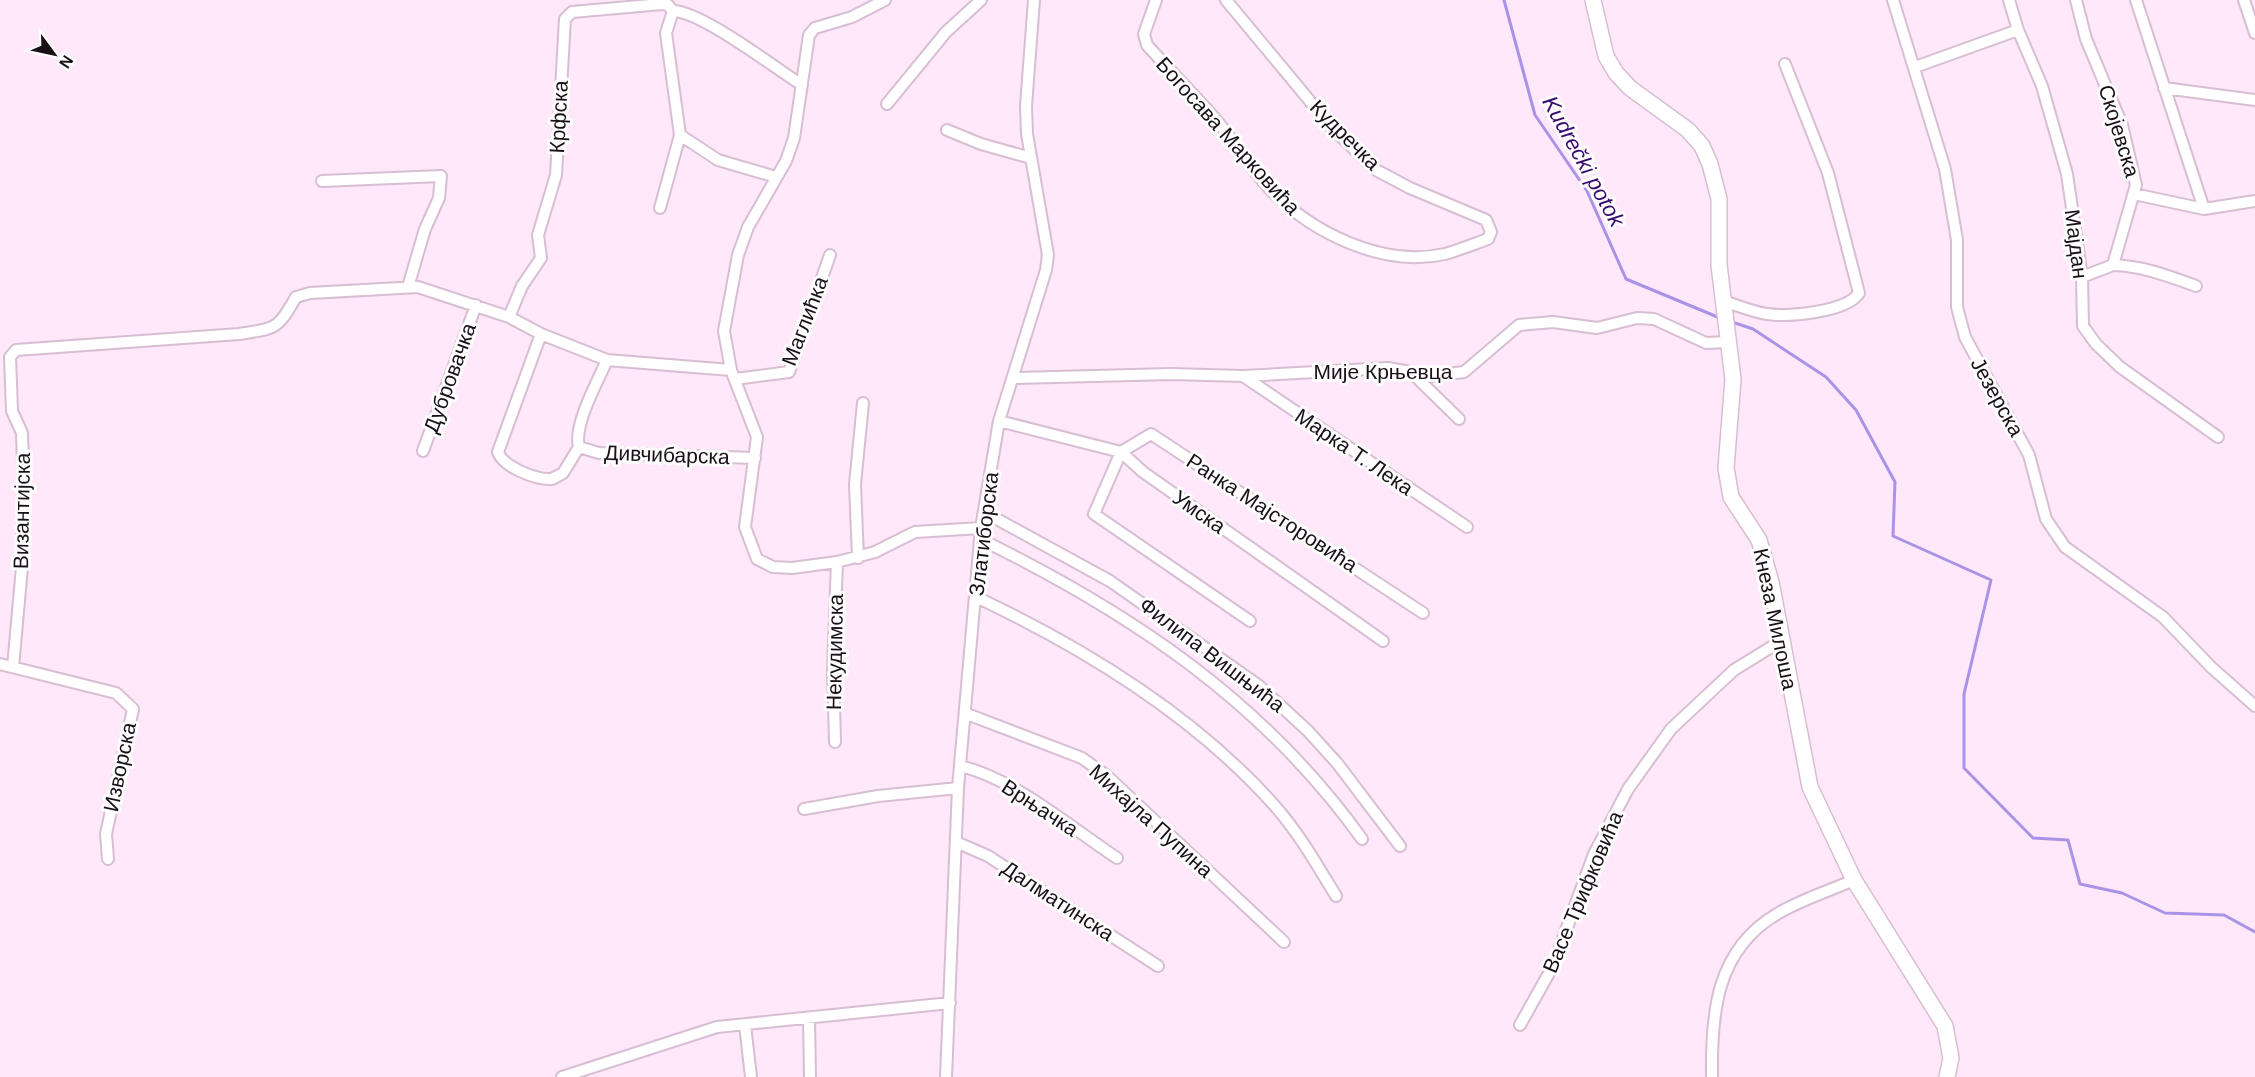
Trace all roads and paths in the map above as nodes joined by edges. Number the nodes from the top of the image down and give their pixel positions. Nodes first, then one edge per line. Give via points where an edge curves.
1 (859, 0) edge
2 (885, 0) edge
3 (981, 0) edge
4 (1034, 0) edge
5 (1156, 0) edge
6 (1226, 0) edge
7 (1593, 0) edge
8 (1893, 0) edge
9 (2009, 0) edge
10 (2076, 0) edge
11 (2136, 0) edge
12 (2244, 0) edge
13 (868, 10) junction
14 (673, 11) junction
15 (2018, 30) junction
16 (2255, 33) edge
17 (1785, 64) dead end
18 (1915, 67) junction
19 (802, 85) junction
20 (2164, 88) junction
21 (2255, 100) edge
22 (887, 104) dead end
23 (947, 130) dead end
24 (680, 135) junction
25 (1031, 158) junction
26 (776, 177) junction
27 (322, 181) dead end
28 (2134, 194) junction
29 (2255, 201) edge
30 (660, 208) dead end
31 (2204, 209) junction
32 (1491, 232) joint
33 (830, 255) dead end
34 (2113, 265) junction
35 (2082, 277) junction
36 (2196, 286) dead end
37 (408, 287) junction
38 (476, 304) junction
39 (509, 317) junction
40 (1725, 320) junction
41 (541, 334) junction
42 (607, 360) junction
43 (733, 374) junction
44 (1413, 374) junction
45 (1243, 376) junction
46 (1014, 378) junction
47 (863, 403) dead end
48 (1460, 419) dead end
49 (999, 421) junction
50 (2217, 436) dead end
51 (579, 447) junction
52 (423, 451) dead end
53 (1121, 452) junction
54 (755, 458) junction
55 (984, 512) junction
56 (1467, 527) dead end
57 (980, 533) junction
58 (858, 558) junction
59 (837, 562) junction
60 (976, 597) junction
61 (1423, 613) dead end
62 (1250, 621) dead end
63 (1383, 641) dead end
64 (1781, 641) junction
65 (0, 664) edge
66 (13, 667) junction
67 (2255, 706) edge
68 (967, 714) junction
69 (835, 742) dead end
70 (960, 766) junction
71 (958, 788) junction
72 (804, 809) dead end
73 (1362, 839) dead end
74 (956, 842) junction
75 (1400, 846) dead end
76 (1117, 858) dead end
77 (108, 859) dead end
78 (1854, 880) junction
79 (1336, 896) dead end
80 (1284, 942) dead end
81 (1158, 966) dead end
82 (950, 1003) junction
83 (809, 1018) junction
84 (745, 1025) junction
85 (1520, 1025) dead end
86 (562, 1077) edge
87 (751, 1077) edge
88 (810, 1077) edge
89 (946, 1077) edge
90 (1712, 1077) edge
91 (1947, 1077) edge

1 - 13 street
2 - 13 street
3 - 22 street via 946,32
4 - 25 street, Златиборска via 1026,106
5 - 32 street, Богосава Марковића via 1144,34 1146,45 1217,122 1268,187 1304,220 1334,237 1405,256 1444,254 1488,239
6 - 32 street, Кудречка via 1334,130 1376,170 1486,220
7 - 40 street, Кнеза Милоша via 1606,56 1616,73 1630,88 1688,130 1702,146 1710,164 1719,199 1719,265
8 - 18 street, Језерска
9 - 15 street, Мајдан
10 - 28 street, Скојевска via 2086,39 2122,125 2136,185
11 - 20 street
12 - 16 street
13 - 19 street via 815,27 809,35
14 - 19 street, Крфска via 707,24
14 - 24 street via 666,33
14 - 39 street, Крфска via 662,4 572,12 565,19 556,175 538,235 541,258 522,286
15 - 18 street
15 - 35 street, Мајдан via 2042,86 2067,174
17 - 40 street, Мије Крњевца via 1828,173 1859,293 1845,306
18 - 67 street, Језерска via 1945,169 1957,240 1957,307 1965,338 2029,455 2046,519 2065,547 2163,617
19 - 26 street via 794,138
20 - 21 street
20 - 31 street
23 - 25 street
24 - 26 street via 718,160
24 - 30 street
25 - 46 street, Златиборска via 1048,255
26 - 43 street via 748,227 738,255 724,331
27 - 37 street via 441,176 438,198 424,229
28 - 31 street
28 - 34 street, Скојевска
29 - 31 street
33 - 43 street, Маглићка via 789,372
34 - 35 street
34 - 36 street via 2133,265
35 - 50 street, Мајдан via 2083,326 2096,344 2120,367
37 - 38 street
37 - 66 street, Византијска via 296,297 281,323 271,329 16,350 10,357 12,411 22,433 23,477 22,567
38 - 39 street
38 - 52 street, Дубровачка
39 - 41 street
40 - 44 street, Мије Крњевца via 1706,343 1653,319 1637,318 1598,328 1553,322 1519,325 1464,372
40 - 64 street, Кнеза Милоша via 1733,379 1726,479 1731,497 1759,540
41 - 42 street
41 - 51 street via 498,452 506,464 552,479 563,473
42 - 43 street
42 - 51 street via 584,414 577,439
43 - 54 street via 758,437
44 - 45 street, Мије Крњевца via 1388,368
44 - 48 street
45 - 46 street, Мије Крњевца
45 - 56 street, Марка Т. Лека
46 - 49 street, Златиборска
47 - 58 street via 855,484
49 - 53 street, Умска
49 - 55 street, Златиборска
51 - 54 street, Дивчибарска via 599,453
53 - 61 street, Ранка Мајсторовића via 1151,434
53 - 62 street via 1094,514
53 - 63 street, Умска via 1143,472
54 - 59 street via 745,527 758,558 773,567 792,568
55 - 57 street, Златиборска
55 - 75 street, Филипа Вишњића via 1110,581 1258,685 1308,730
57 - 58 street via 915,532
57 - 60 street, Златиборска
57 - 73 street via 1111,609 1215,685 1276,736 1316,779
58 - 59 street
59 - 69 street, Некудимска
60 - 68 street, Златиборска
60 - 79 street via 1047,630 1116,674 1230,761 1275,806
64 - 78 street, Кнеза Милоша via 1810,787
64 - 85 street, Васе Трифковића via 1734,670 1671,729 1628,789 1594,854 1553,966
65 - 66 street, Изворска
66 - 77 street, Изворска via 116,693 133,709 106,834
68 - 70 street, Златиборска
68 - 80 street, Михајла Пупина via 1082,758 1107,776
70 - 71 street, Златиборска
70 - 76 street, Врњачка via 1009,787
71 - 72 street
71 - 74 street, Златиборска
74 - 81 street, Далматинска via 988,856
74 - 82 street, Златиборска
78 - 90 street via 1779,913 1746,939 1726,971 1716,998 1711,1028
78 - 91 street, Кнеза Милоша via 1945,1026 1951,1058
82 - 83 street
82 - 89 street, Златиборска
83 - 84 street
83 - 88 street
84 - 86 street via 717,1028
84 - 87 street

